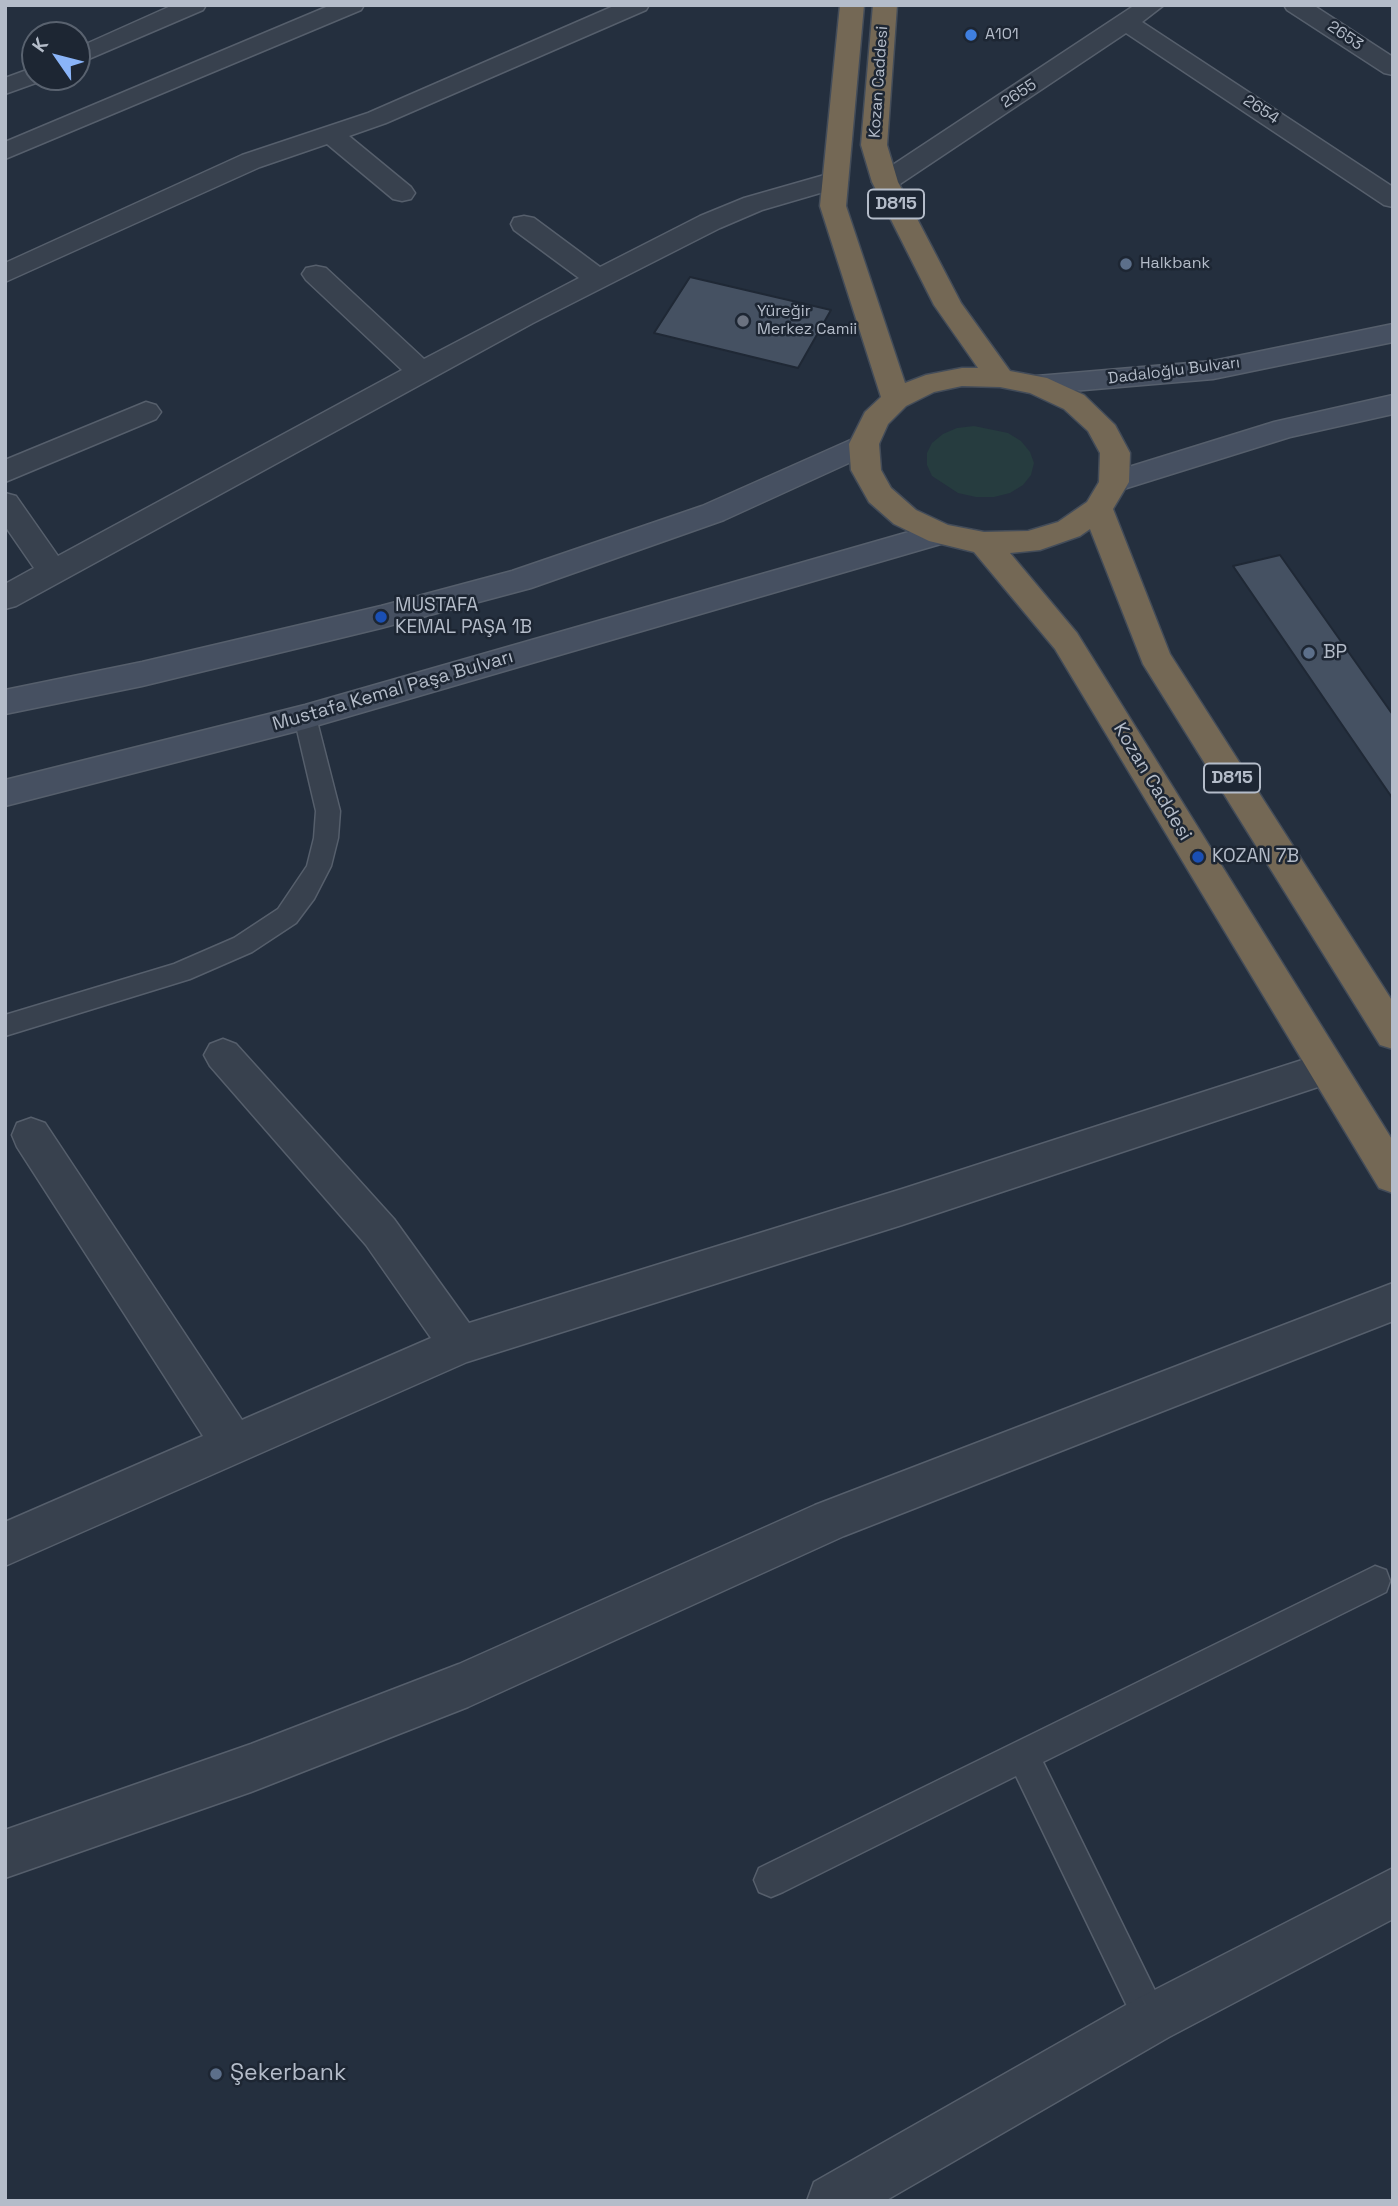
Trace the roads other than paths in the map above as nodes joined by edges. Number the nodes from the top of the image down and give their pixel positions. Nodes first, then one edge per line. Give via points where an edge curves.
1 (352, 5) edge
2 (637, 5) edge
3 (852, 5) edge
4 (885, 5) edge
5 (1152, 5) edge
6 (1296, 5) edge
7 (191, 6) edge
8 (1127, 23) junction
9 (91, 51) edge
10 (1393, 68) edge
11 (330, 133) junction
12 (5, 152) edge
13 (835, 180) junction
14 (885, 183) junction
15 (402, 193) dead end
16 (1393, 199) edge
17 (524, 224) dead end
18 (5, 274) edge
19 (316, 274) dead end
20 (598, 279) junction
21 (1393, 333) edge
22 (421, 372) junction
23 (1000, 377) junction
24 (1037, 385) junction
25 (896, 399) junction
26 (1393, 404) edge
27 (146, 412) dead end
28 (864, 444) junction
29 (5, 472) edge
30 (1106, 495) junction
31 (5, 503) edge
32 (940, 534) junction
33 (984, 543) junction
34 (53, 572) junction
35 (5, 598) edge
36 (5, 702) edge
37 (305, 718) junction
38 (5, 793) edge
39 (5, 1026) edge
40 (1393, 1034) edge
41 (223, 1055) dead end
42 (1327, 1069) junction
43 (30, 1135) dead end
44 (1393, 1176) edge
45 (1393, 1302) edge
46 (460, 1345) junction
47 (233, 1444) junction
48 (5, 1544) edge
49 (1375, 1581) dead end
50 (1023, 1756) junction
51 (5, 1854) edge
52 (771, 1880) dead end
53 (1393, 1892) edge
54 (1151, 2019) junction
55 (833, 2201) edge

1 - 12 street
2 - 11 street via 389,113
3 - 13 highway, Kozan Caddesi
4 - 14 highway, Kozan Caddesi / D815 via 874,145
5 - 8 street, 2655
6 - 10 street, 2653
7 - 9 street
8 - 14 street, 2655
8 - 16 street, 2654
11 - 15 street
11 - 18 street via 251,160
13 - 20 street via 710,222
13 - 25 highway, Kozan Caddesi via 833,206
14 - 23 highway, Kozan Caddesi / D815 via 948,304
17 - 20 street
19 - 22 street
20 - 22 street
21 - 24 main road, Dadaloğlu Bulvarı via 1213,370
22 - 34 street
23 - 24 highway
23 - 25 highway via 962,377 926,384
24 - 30 highway via 1073,402 1100,425 1115,453
25 - 28 highway via 874,419
26 - 30 main road via 1284,429
27 - 29 street
28 - 32 highway via 866,470 880,495 905,517
28 - 36 main road via 713,513 520,580 381,618
30 - 33 highway via 1069,529 1029,542
30 - 40 highway, D815 via 1155,656
31 - 34 street
32 - 33 highway
32 - 37 main road, Mustafa Kemal Paşa Bulvarı
33 - 42 highway, Kozan Caddesi via 1066,641
34 - 35 street
37 - 38 main road, Mustafa Kemal Paşa Bulvarı
37 - 39 lane via 328,811 326,838 319,866 287,916 243,945 181,972
41 - 46 street via 380,1232
42 - 44 highway, Kozan Caddesi
42 - 46 street
43 - 47 street
45 - 51 street via 831,1520 468,1684 251,1769
46 - 47 street
47 - 48 street
49 - 50 lane
50 - 52 lane
50 - 54 lane
53 - 54 street
54 - 55 street

